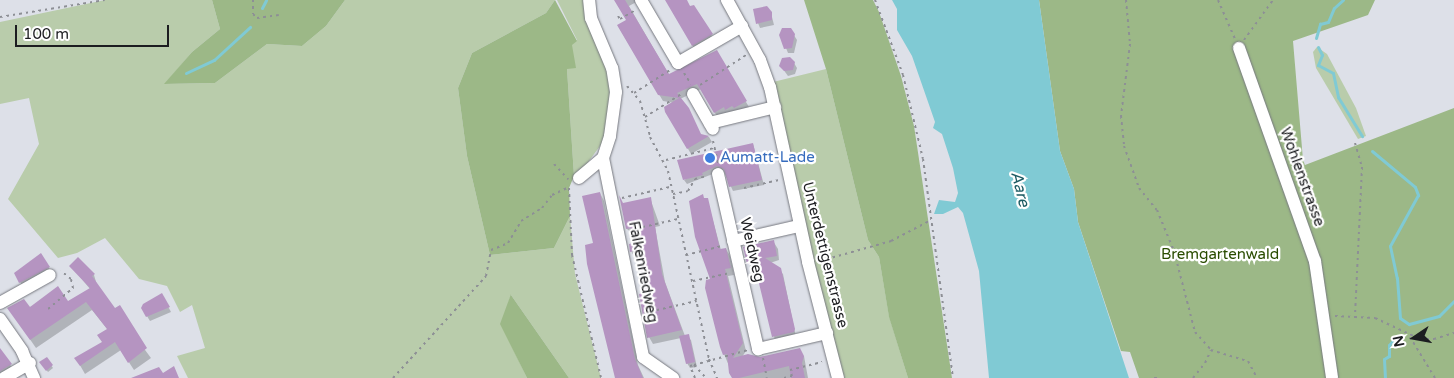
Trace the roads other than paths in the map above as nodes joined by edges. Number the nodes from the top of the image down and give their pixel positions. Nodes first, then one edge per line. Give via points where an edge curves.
1 (589, 0) edge
2 (643, 3) edge
3 (732, 3) edge
4 (742, 26) junction
5 (1239, 48) road end
6 (689, 92) road end
7 (775, 108) junction
8 (603, 158) junction
9 (718, 174) road end
10 (579, 178) dead end
11 (799, 226) junction
12 (734, 242) junction
13 (50, 275) road end
14 (0, 303) edge
15 (0, 319) edge
16 (827, 333) junction
17 (30, 363) junction
18 (4, 378) edge
19 (34, 378) edge
20 (673, 378) edge
21 (838, 378) edge
22 (1332, 378) edge

1 - 8 street, Falkenriedweg via 594,28 613,75 615,100
2 - 4 street via 681,68
3 - 4 street, Unterdettigenstrasse
4 - 7 street, Unterdettigenstrasse via 760,60
5 - 22 street, Wohlenstrasse via 1315,261 1326,316
6 - 7 street via 712,126
7 - 11 street, Unterdettigenstrasse
8 - 10 street
8 - 20 street, Falkenriedweg via 643,357
9 - 12 street, Weidweg
11 - 12 street
11 - 16 street, Unterdettigenstrasse
12 - 16 street, Weidweg via 759,349
13 - 14 street
15 - 17 street
16 - 21 street, Unterdettigenstrasse
17 - 18 street
17 - 19 street

